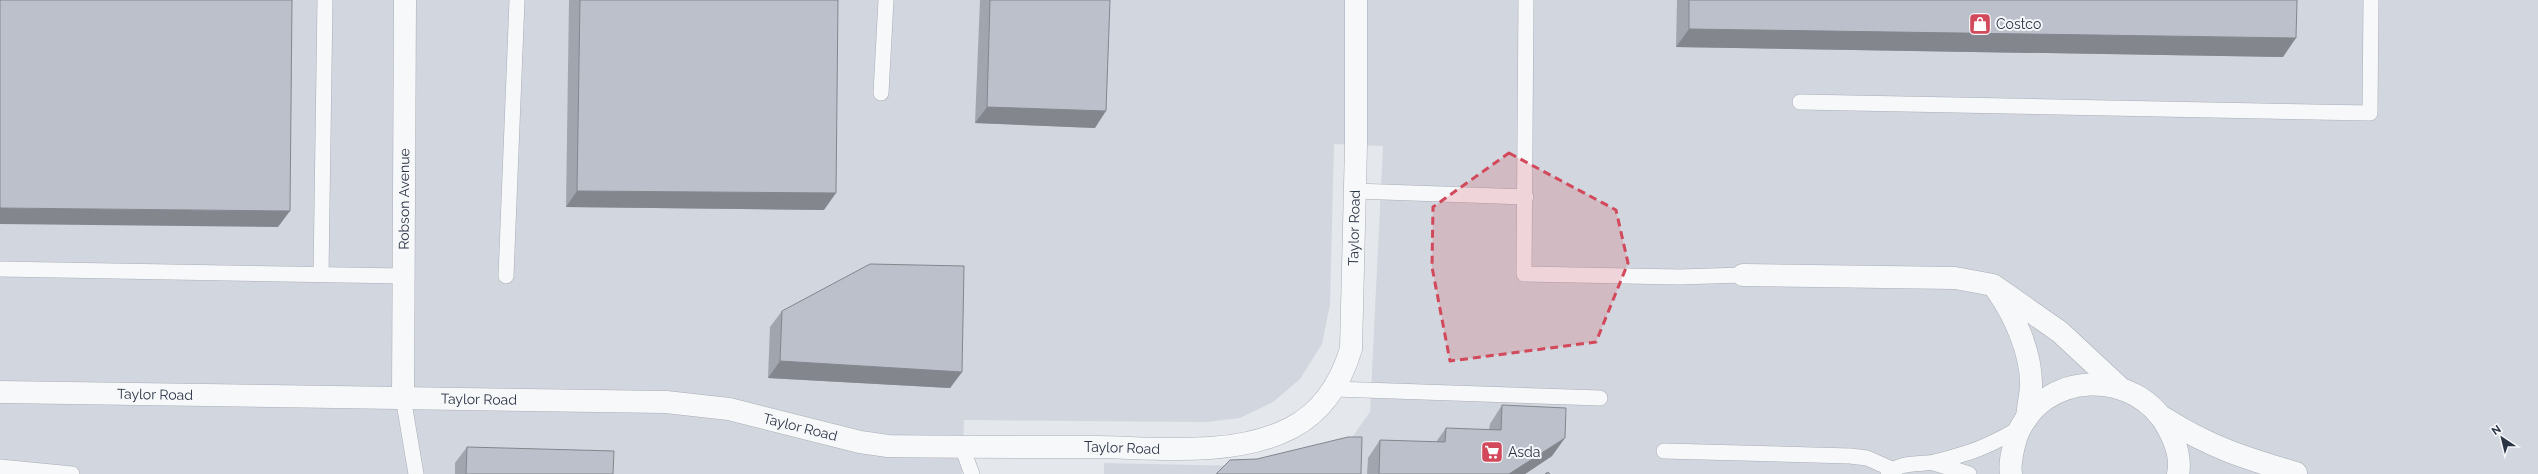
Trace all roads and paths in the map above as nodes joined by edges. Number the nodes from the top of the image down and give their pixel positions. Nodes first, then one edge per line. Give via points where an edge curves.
1 (325, 0) edge
2 (405, 0) edge
3 (517, 0) edge
4 (886, 0) edge
5 (1356, 0) edge
6 (1526, 0) edge
7 (2371, 0) edge
8 (881, 93) dead end
9 (1800, 102) dead end
10 (1355, 191) junction
11 (1526, 197) junction
12 (0, 269) edge
13 (321, 274) junction
14 (1743, 275) joint
15 (403, 276) junction
16 (506, 276) dead end
17 (1993, 285) junction
18 (2118, 386) junction
19 (1334, 389) junction
20 (0, 392) edge
21 (403, 397) junction
22 (1600, 398) dead end
23 (2163, 418) junction
24 (2023, 423) junction
25 (962, 447) junction
26 (1664, 451) dead end
27 (1933, 462) junction
28 (0, 467) edge
29 (1890, 472) edge
30 (72, 474) edge
31 (416, 474) edge
32 (972, 474) edge
33 (1970, 474) edge
34 (2011, 474) edge
35 (2178, 474) edge
36 (2297, 474) edge

1 - 13 lane
2 - 15 street, Robson Avenue
3 - 16 lane
4 - 8 lane
5 - 10 street, Taylor Road
6 - 11 lane
7 - 9 lane via 2370,113
10 - 11 lane
10 - 19 street, Taylor Road via 1351,348 1345,369
11 - 14 lane via 1524,274 1679,277
12 - 13 lane
13 - 15 lane
14 - 17 street via 1955,278
15 - 21 street, Robson Avenue
17 - 18 street via 2060,332
17 - 24 street via 2004,300 2028,360 2031,386
18 - 23 street via 2143,398
18 - 24 street via 2093,383 2068,388 2045,400
19 - 22 lane
19 - 25 street, Taylor Road via 1314,412 1292,428 1246,444 1174,448
20 - 21 street, Taylor Road
21 - 25 street, Taylor Road via 666,402 729,409 860,442 888,446
21 - 31 lane
23 - 35 street via 2175,442
23 - 36 street via 2195,438 2227,453
24 - 27 lane via 1992,444
24 - 34 street via 2013,449
25 - 32 lane
26 - 29 lane via 1850,456 1867,458
27 - 29 lane via 1909,463
27 - 33 lane
28 - 30 lane

